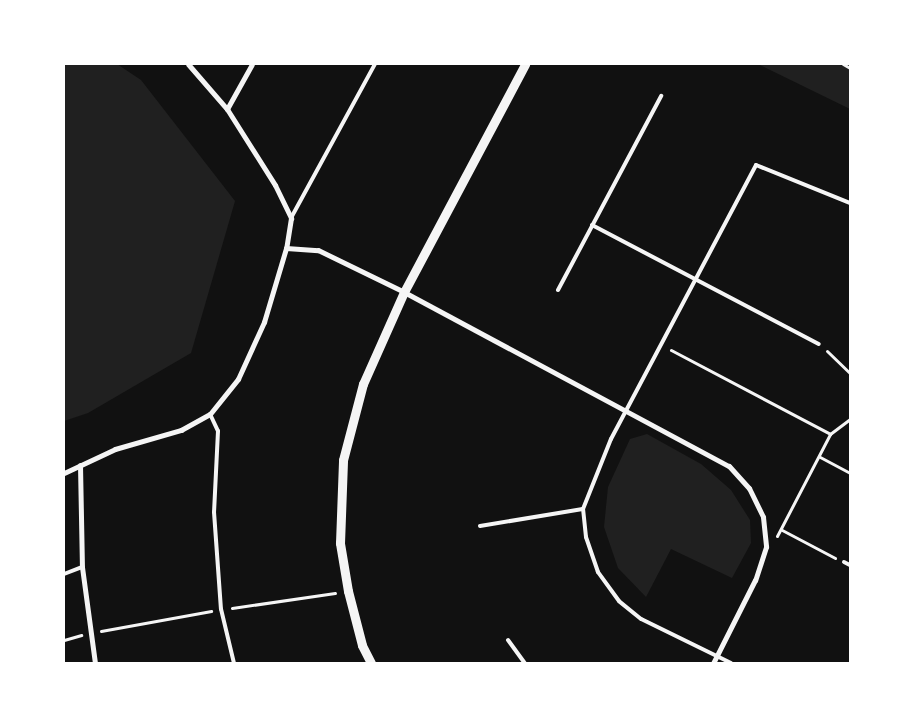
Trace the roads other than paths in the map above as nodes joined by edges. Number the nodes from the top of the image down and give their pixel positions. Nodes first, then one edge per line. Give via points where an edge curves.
1 (188, 64) edge
2 (252, 64) edge
3 (375, 64) edge
4 (525, 64) edge
5 (660, 96) dead end
6 (227, 109) junction
7 (850, 203) edge
8 (291, 218) junction
9 (592, 225) junction
10 (286, 248) junction
11 (696, 278) junction
12 (558, 290) dead end
13 (404, 292) junction
14 (819, 344) road end
15 (626, 410) junction
16 (210, 414) junction
17 (80, 465) junction
18 (64, 473) edge
19 (583, 509) junction
20 (480, 526) dead end
21 (844, 562) road end
22 (850, 566) edge
23 (82, 567) junction
24 (64, 574) edge
25 (508, 640) dead end
26 (718, 656) junction
27 (94, 663) edge
28 (234, 663) edge
29 (371, 663) edge
30 (525, 663) edge
31 (713, 663) edge
32 (731, 663) edge

1 - 6 street
2 - 6 street
3 - 8 lane
4 - 13 street
5 - 9 lane
6 - 8 street via 276,185
7 - 11 lane via 756,165
8 - 10 street
9 - 11 lane
9 - 12 lane
10 - 13 street via 318,250
10 - 16 street via 260,330 238,379
11 - 14 lane
11 - 15 lane
13 - 15 street
13 - 29 street via 363,384 343,460 340,543 348,591 362,645
15 - 19 lane via 590,484
15 - 26 street via 729,466 749,488 763,517 766,547 755,580
16 - 17 street via 181,430 115,449
16 - 28 lane via 218,430 214,512 221,609
17 - 18 street
17 - 23 street
19 - 20 lane
19 - 26 lane via 586,537 598,572 619,601 641,619
21 - 22 lane
23 - 24 lane
23 - 27 street
25 - 30 lane
26 - 31 street
26 - 32 lane

